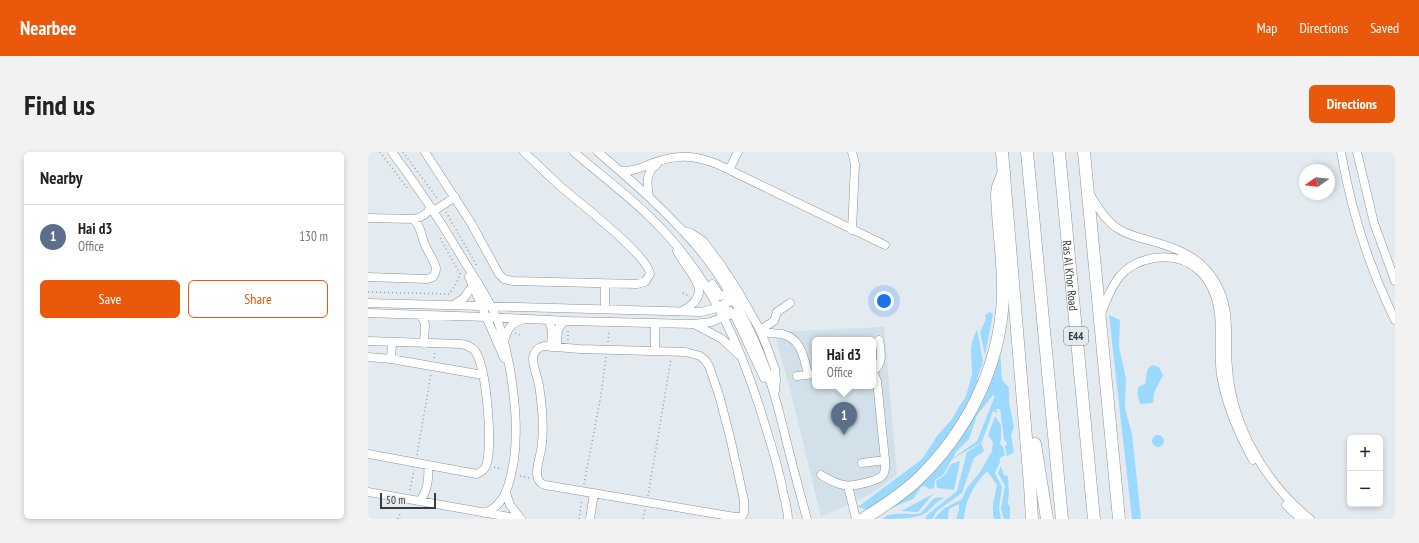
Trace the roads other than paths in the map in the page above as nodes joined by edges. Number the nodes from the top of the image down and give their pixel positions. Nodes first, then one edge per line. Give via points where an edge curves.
1 (392, 152) edge
2 (425, 152) edge
3 (524, 152) edge
4 (574, 152) edge
5 (598, 152) edge
6 (738, 152) edge
7 (852, 152) edge
8 (1002, 152) edge
9 (1027, 152) edge
10 (1059, 152) edge
11 (1084, 152) edge
12 (1341, 152) edge
13 (1357, 152) edge
14 (606, 156) edge
15 (664, 159) junction
16 (729, 170) junction
17 (620, 171) junction
18 (1004, 172) junction
19 (1087, 191) junction
20 (455, 197) junction
21 (649, 197) junction
22 (434, 212) junction
23 (648, 215) junction
24 (368, 218) edge
25 (413, 219) junction
26 (419, 226) junction
27 (852, 230) junction
28 (683, 231) junction
29 (673, 241) junction
30 (885, 245) dead end
31 (466, 264) junction
32 (368, 277) edge
33 (1395, 282) edge
34 (605, 284) junction
35 (473, 285) junction
36 (727, 290) junction
37 (732, 300) junction
38 (368, 302) edge
39 (790, 303) dead end
40 (452, 306) junction
41 (482, 306) junction
42 (491, 306) junction
43 (719, 307) junction
44 (605, 309) junction
45 (681, 312) junction
46 (368, 313) edge
47 (736, 314) junction
48 (421, 315) junction
49 (434, 315) junction
50 (486, 317) junction
51 (496, 317) junction
52 (524, 319) junction
53 (549, 320) junction
54 (726, 320) junction
55 (1099, 320) junction
56 (1395, 320) edge
57 (564, 321) junction
58 (655, 323) junction
59 (693, 324) junction
60 (760, 330) junction
61 (788, 337) junction
62 (879, 340) dead end
63 (368, 341) edge
64 (392, 342) junction
65 (504, 342) junction
66 (430, 344) junction
67 (554, 347) junction
68 (767, 347) junction
69 (655, 351) junction
70 (368, 357) edge
71 (390, 359) junction
72 (744, 361) junction
73 (509, 368) junction
74 (876, 368) edge
75 (811, 374) edge
76 (482, 376) junction
77 (797, 376) dead end
78 (876, 379) edge
79 (1022, 385) junction
80 (775, 396) junction
81 (368, 454) edge
82 (885, 460) junction
83 (862, 463) dead end
84 (428, 465) junction
85 (437, 467) junction
86 (821, 475) dead end
87 (848, 486) junction
88 (368, 492) edge
89 (784, 492) junction
90 (506, 493) junction
91 (800, 493) junction
92 (596, 494) junction
93 (419, 501) junction
94 (431, 503) junction
95 (485, 513) junction
96 (521, 519) edge
97 (590, 519) edge
98 (595, 519) edge
99 (788, 519) edge
100 (792, 519) edge
101 (802, 519) edge
102 (807, 519) edge
103 (856, 519) edge
104 (863, 519) edge
105 (1032, 519) edge
106 (1047, 519) edge
107 (1062, 519) edge
108 (1094, 519) edge
109 (1119, 519) edge
110 (1301, 519) edge
111 (1310, 519) edge

1 - 22 street
2 - 20 street
3 - 34 street via 609,227 649,269 648,278 641,284
4 - 23 street
5 - 14 street
6 - 16 street
7 - 27 street via 855,164
8 - 18 highway
9 - 107 highway
10 - 108 highway, Ras Al Khor Road / E44
11 - 19 highway
12 - 56 street via 1362,237 1375,276
13 - 33 street via 1374,223
14 - 17 street
15 - 16 street via 692,156
15 - 17 street via 634,171
15 - 21 street via 652,167 648,174
16 - 27 street
17 - 21 street
18 - 79 highway
18 - 104 highway via 997,194 1003,283 1002,312 997,342 983,386 964,424 937,459 901,493
19 - 55 highway
19 - 111 street via 1106,218 1118,229 1132,236 1178,249 1197,261 1211,276 1220,290 1228,319 1227,358 1230,382 1244,430 1256,456 1273,482 1291,503
20 - 22 street
20 - 34 street via 504,279
21 - 28 street
22 - 25 street
22 - 26 street
22 - 31 street
23 - 29 street
23 - 36 street via 659,221 680,242 718,295 724,296
24 - 25 street
25 - 26 street
26 - 32 street via 436,268 433,277
27 - 30 street
28 - 36 street
28 - 60 street via 698,237 708,247
29 - 43 street via 690,260
29 - 45 street via 700,290 696,301
31 - 35 street
31 - 42 street
34 - 44 street
35 - 40 street via 464,298
35 - 41 street
36 - 37 street
37 - 43 street
37 - 47 street
38 - 40 street
39 - 60 street via 778,312 774,321
40 - 41 street
41 - 42 street
41 - 50 street
42 - 44 street
42 - 51 street
43 - 45 street via 701,312
43 - 47 street
43 - 54 street
44 - 45 street
46 - 48 street
47 - 54 street
47 - 80 street via 766,382
48 - 49 street
48 - 66 street
49 - 50 street
49 - 66 street via 430,323
50 - 51 street
50 - 73 street
51 - 52 street
51 - 65 street
52 - 53 street
52 - 65 street via 510,326
53 - 57 street
53 - 67 street
54 - 59 street
54 - 72 street
55 - 109 highway
55 - 110 street via 1114,284 1138,263 1158,258 1174,258 1187,261 1200,271 1211,287 1218,306 1221,376 1236,426 1262,474
57 - 58 street
57 - 67 street via 558,329
58 - 59 street
58 - 69 street
59 - 72 street via 722,339
60 - 61 street
60 - 68 street
61 - 68 street via 772,340
61 - 75 street via 802,350
62 - 74 street via 881,359
63 - 64 street
64 - 66 street
64 - 71 street
65 - 73 street
66 - 76 street via 465,345 472,348 477,355
67 - 69 street
67 - 92 street via 544,346 533,354 543,425 537,479 545,485
68 - 80 street via 776,374
69 - 92 street via 693,353 700,356 709,366 725,416 744,500 744,513 735,518
70 - 71 street
71 - 76 street
72 - 89 street
73 - 90 street via 514,388 517,423 514,458
75 - 77 street
76 - 85 street via 488,417 485,468 480,473 474,473
78 - 82 street
79 - 105 highway
79 - 106 highway via 1028,395
80 - 91 street
81 - 84 street
82 - 83 street
82 - 87 street via 885,471 880,478
84 - 85 street
84 - 93 street via 426,492
85 - 94 street via 432,476 428,497
86 - 87 street
87 - 103 street
88 - 93 street
89 - 99 street
89 - 100 street via 788,497
90 - 95 street via 498,505
90 - 96 street via 510,505
91 - 101 street via 798,501
91 - 102 street
92 - 97 street
92 - 98 street
93 - 94 street
94 - 95 street
95 - 96 street

